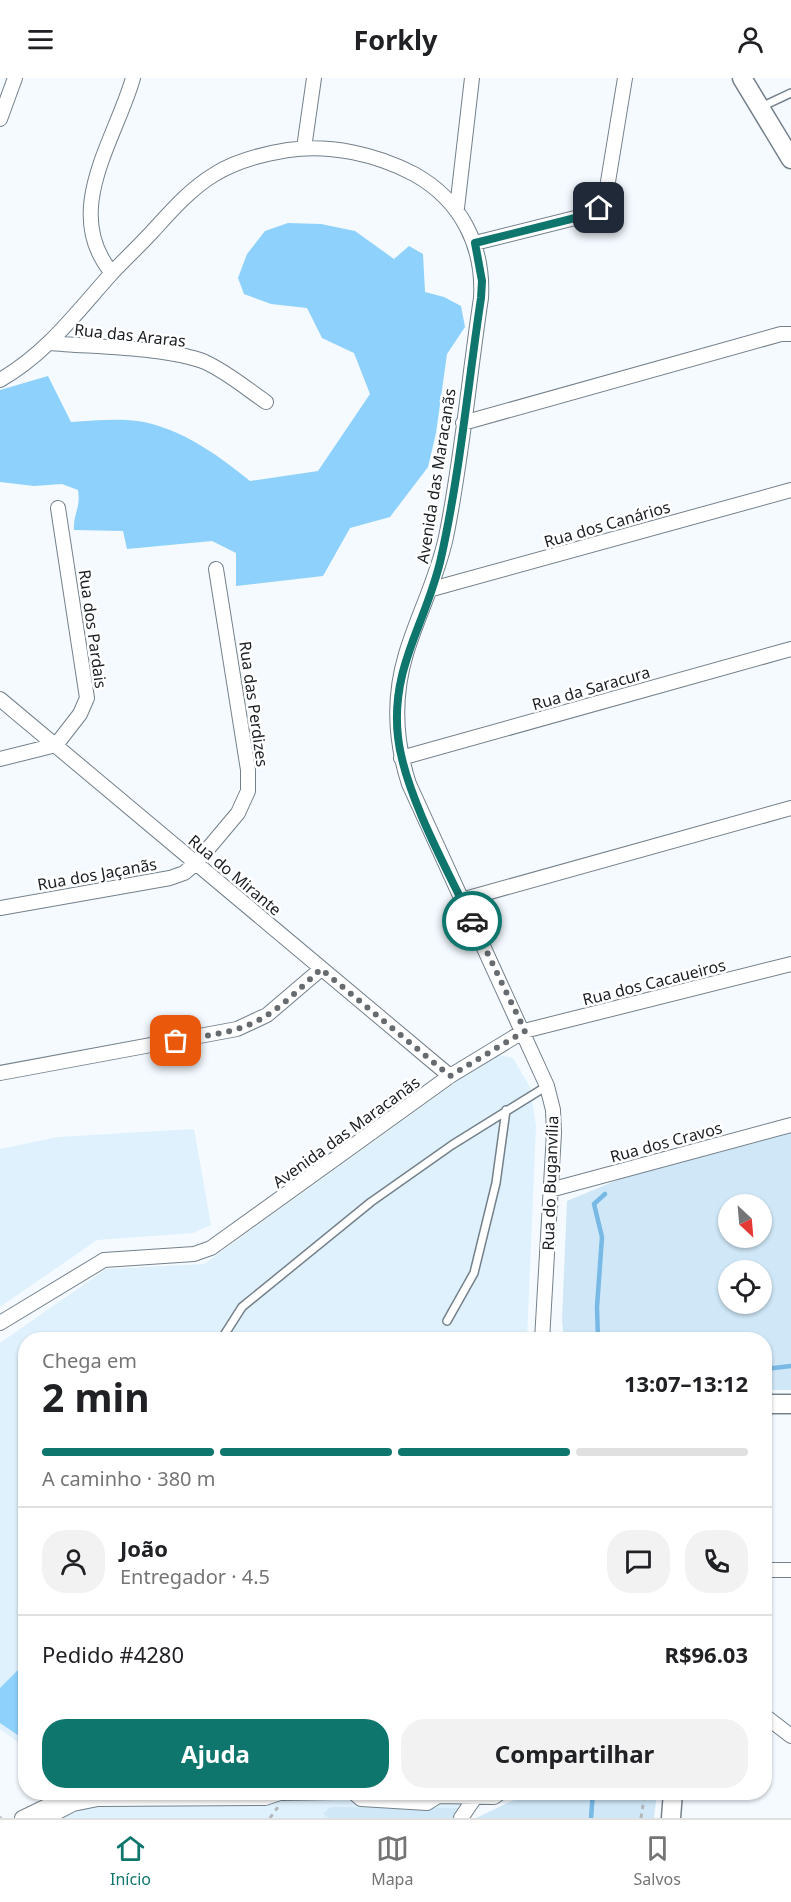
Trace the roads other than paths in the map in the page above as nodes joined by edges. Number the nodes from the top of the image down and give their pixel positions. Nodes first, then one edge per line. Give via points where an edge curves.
1 (15, 78) edge
2 (133, 78) edge
3 (314, 78) edge
4 (472, 78) edge
5 (625, 78) edge
6 (742, 78) edge
7 (791, 93) edge
8 (759, 108) junction
9 (0, 119) edge
10 (304, 148) junction
11 (791, 159) edge
12 (457, 208) junction
13 (475, 243) junction
14 (112, 273) junction
15 (791, 334) edge
16 (50, 343) junction
17 (0, 380) edge
18 (266, 402) dead end
19 (463, 423) junction
20 (791, 489) edge
21 (58, 508) dead end
22 (216, 568) dead end
23 (432, 589) junction
24 (791, 649) edge
25 (0, 699) edge
26 (56, 745) junction
27 (401, 758) junction
28 (0, 759) edge
29 (791, 808) edge
30 (196, 863) junction
31 (461, 900) junction
32 (0, 908) edge
33 (791, 964) edge
34 (321, 969) junction
35 (525, 1031) junction
36 (0, 1073) edge
37 (450, 1076) junction
38 (548, 1086) junction
39 (506, 1110) junction
40 (791, 1125) edge
41 (550, 1190) junction
42 (447, 1321) dead end
43 (0, 1323) edge
44 (226, 1332) edge
45 (542, 1332) edge
46 (772, 1404) edge
47 (791, 1404) edge
48 (772, 1570) edge
49 (791, 1570) edge
50 (772, 1721) edge
51 (791, 1736) edge
52 (57, 1800) edge
53 (93, 1800) edge
54 (378, 1800) edge
55 (431, 1800) edge
56 (473, 1800) edge
57 (672, 1800) edge
58 (22, 1818) edge
59 (46, 1818) edge
60 (461, 1818) edge
61 (671, 1818) edge

1 - 9 street
2 - 14 street via 90,200 94,246
3 - 10 street
4 - 12 street
5 - 13 street via 605,200 599,208 591,214
6 - 8 street
7 - 8 lane
8 - 11 street
10 - 12 street, Avenida das Maracanãs via 334,148 390,164 439,190
10 - 14 street, Avenida das Maracanãs via 248,159 216,173 179,203
12 - 13 street, Avenida das Maracanãs
13 - 19 street, Avenida das Maracanãs via 481,298
14 - 16 street, Avenida das Maracanãs
15 - 19 street
16 - 17 street, Avenida das Maracanãs
16 - 18 street, Rua das Araras via 182,355 205,362
19 - 23 street, Avenida das Maracanãs via 446,535
20 - 23 street, Rua dos Canários
21 - 26 street, Rua dos Pardais via 88,688 85,706
22 - 30 street, Rua das Perdizes via 248,791 238,813
23 - 27 street, Avenida das Maracanãs via 401,673 397,723
24 - 27 street, Rua da Saracura
25 - 26 street, Rua do Mirante
26 - 28 street
26 - 30 street, Rua do Mirante
27 - 31 street, Avenida das Maracanãs
29 - 31 street
30 - 32 street, Rua dos Jaçanãs via 170,878
30 - 34 street, Rua do Mirante
31 - 35 street, Avenida das Maracanãs
33 - 35 street, Rua dos Cacaueiros
34 - 36 street via 267,1015 237,1029
34 - 37 street, Rua do Mirante
35 - 37 street, Avenida das Maracanãs
35 - 38 street, Rua do Buganvília
37 - 43 street, Avenida das Maracanãs via 211,1248 194,1254 104,1260
38 - 39 lane
38 - 41 street, Rua do Buganvília via 554,1133
39 - 42 lane via 496,1183 474,1273
39 - 44 lane via 371,1202 242,1307
40 - 41 street, Rua dos Cravos
41 - 45 street, Rua do Buganvília
46 - 47 street
48 - 49 street
50 - 51 street
52 - 58 street
53 - 59 street via 73,1804
54 - 55 street
56 - 60 street
57 - 61 street

